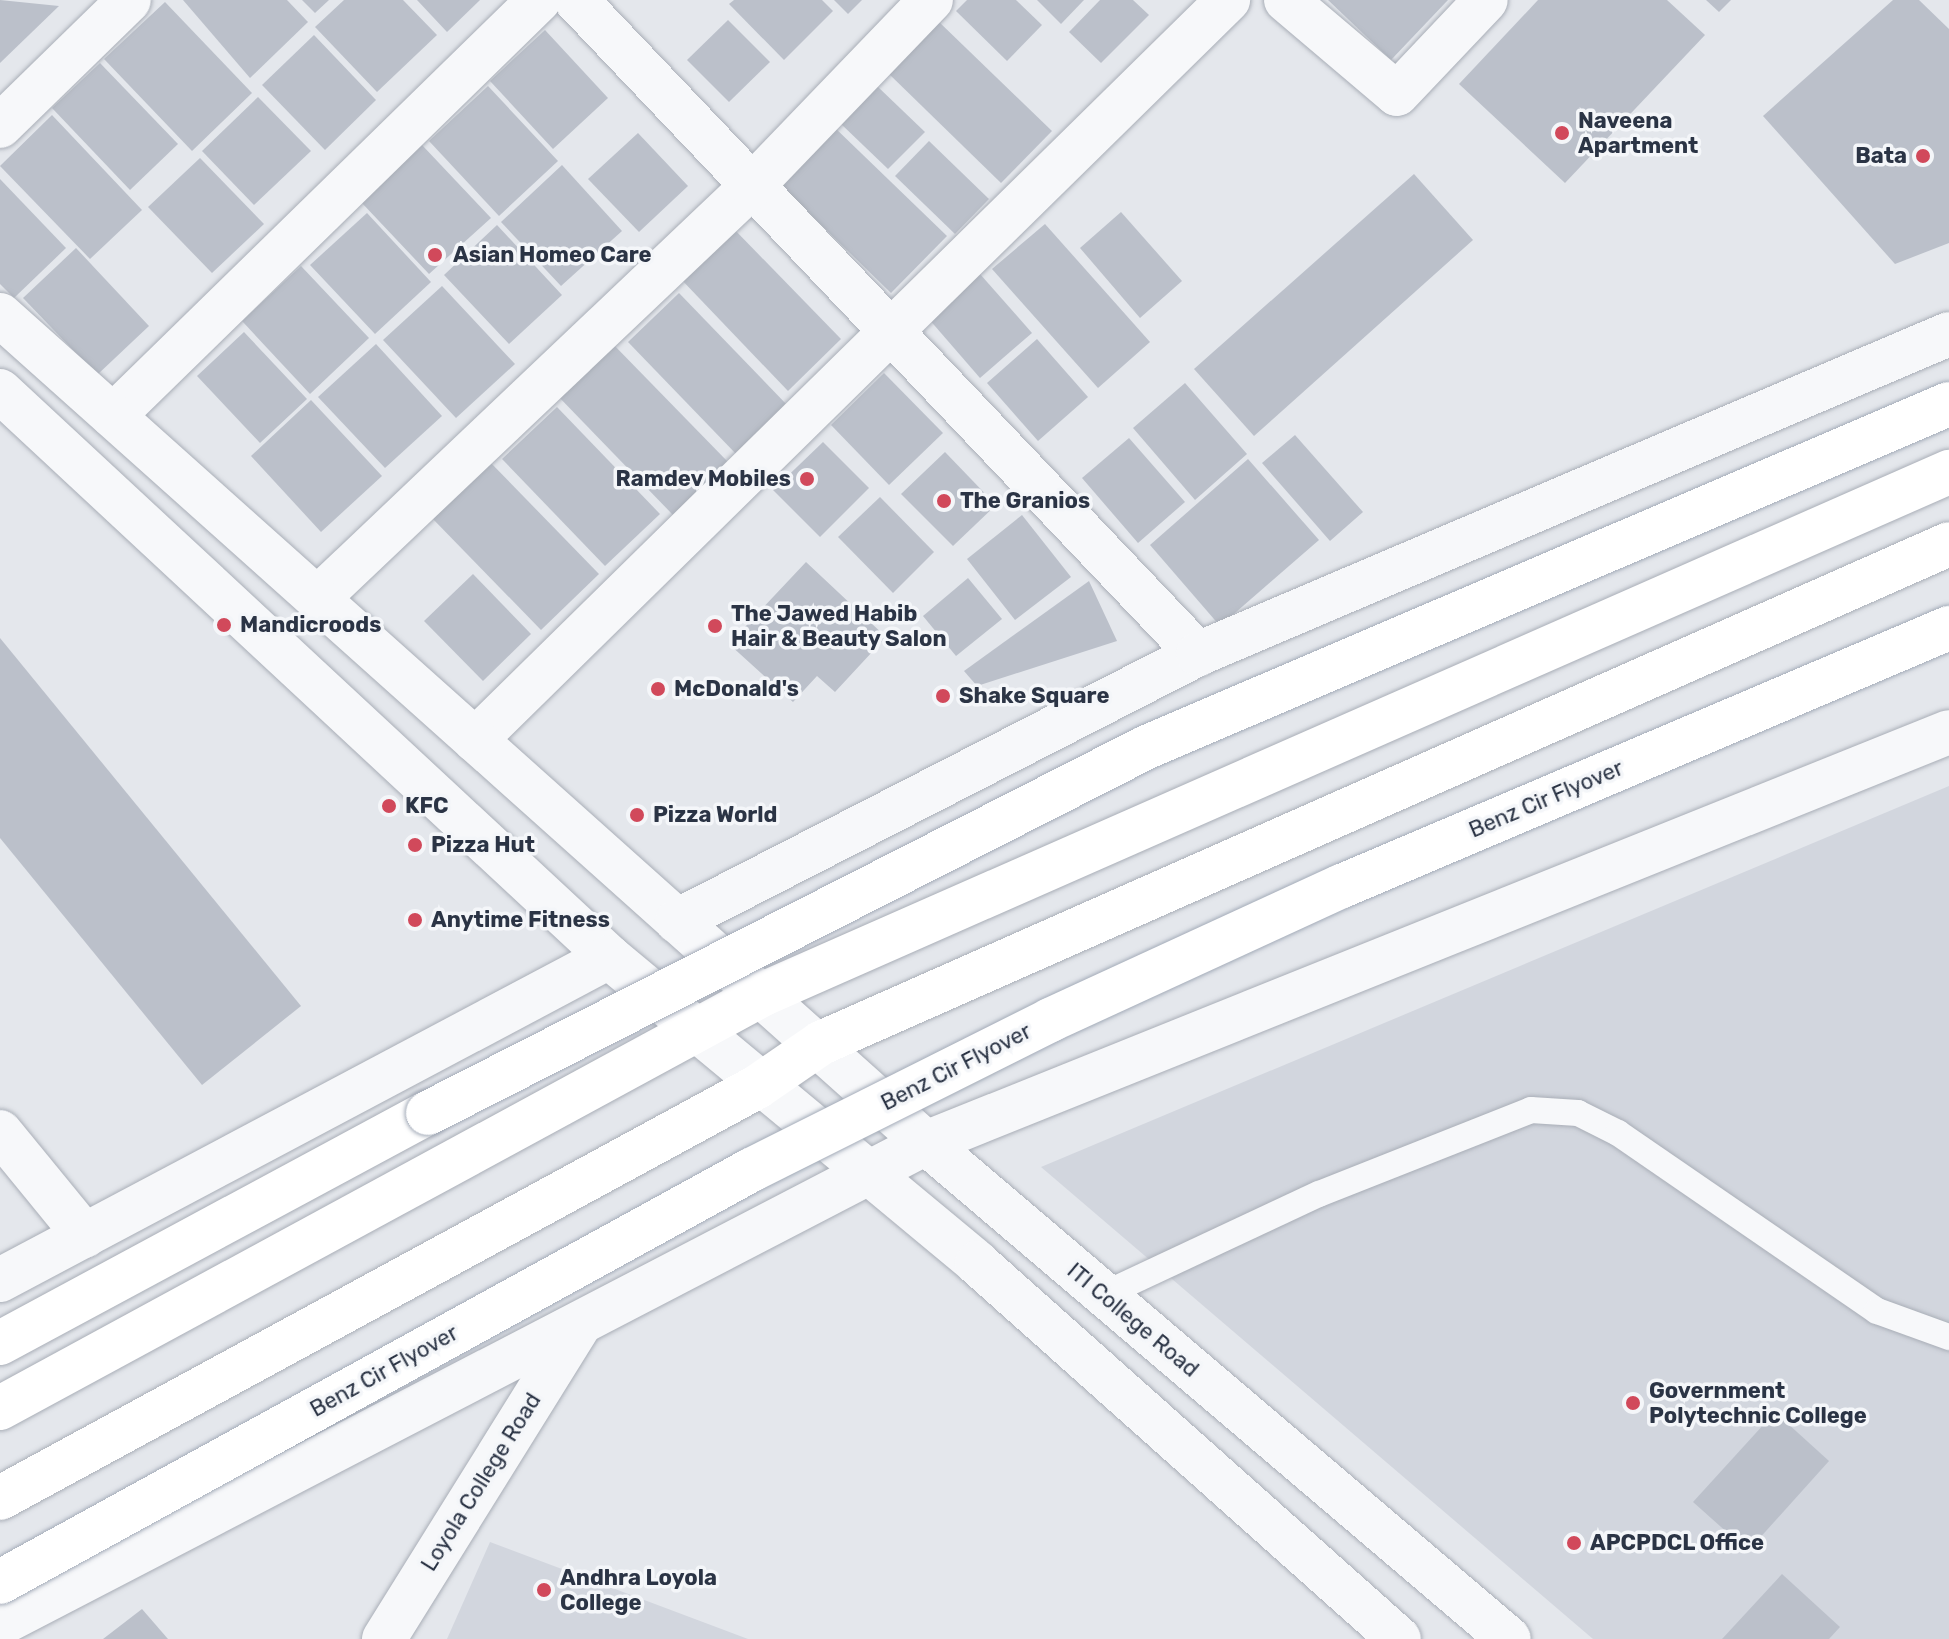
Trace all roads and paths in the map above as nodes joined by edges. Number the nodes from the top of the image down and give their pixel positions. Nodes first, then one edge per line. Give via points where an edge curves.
1 (129, 0) edge
2 (539, 0) edge
3 (576, 0) edge
4 (931, 0) edge
5 (1228, 0) edge
6 (1286, 0) edge
7 (1486, 0) edge
8 (0, 126) edge
9 (752, 186) junction
10 (0, 315) edge
11 (887, 329) junction
12 (1949, 334) edge
13 (0, 391) edge
14 (1949, 404) edge
15 (113, 416) junction
16 (1949, 472) edge
17 (1949, 544) edge
18 (320, 596) junction
19 (1949, 628) edge
20 (1198, 654) junction
21 (1949, 732) edge
22 (475, 740) junction
23 (677, 921) junction
24 (609, 957) junction
25 (763, 994) junction
26 (696, 1033) junction
27 (821, 1043) junction
28 (757, 1087) junction
29 (0, 1132) edge
30 (926, 1143) junction
31 (866, 1176) junction
32 (85, 1236) junction
33 (0, 1280) edge
34 (1103, 1295) junction
35 (579, 1326) junction
36 (1949, 1337) edge
37 (0, 1343) edge
38 (0, 1408) edge
39 (0, 1498) edge
40 (0, 1582) edge
41 (0, 1624) edge
42 (384, 1639) edge
43 (1399, 1639) edge
44 (1509, 1639) edge

1 - 8 street
2 - 15 street
3 - 9 street
4 - 9 street
5 - 11 street
6 - 7 street via 1397,94
9 - 11 street
9 - 18 street
10 - 15 street, ITI College Road
11 - 20 street
11 - 22 street
12 - 20 street
13 - 24 street
14 - 37 main road, bridge via 1147,747 428,1113
15 - 18 street, ITI College Road
16 - 25 main road
17 - 27 main road
18 - 22 street, ITI College Road
19 - 40 main road, Benz Cir Flyover, bridge via 1342,886 1050,1020 751,1170
20 - 23 street
21 - 30 street
22 - 23 street, ITI College Road
23 - 25 street, ITI College Road
24 - 26 street
24 - 32 street
25 - 26 main road
25 - 27 street, ITI College Road
26 - 28 street
26 - 38 main road
27 - 28 main road
27 - 30 street, ITI College Road
28 - 31 street
28 - 39 main road
29 - 32 street
30 - 31 street
30 - 34 street, ITI College Road
31 - 35 street
31 - 43 street via 977,1263
32 - 33 street
34 - 36 lane via 1319,1194 1531,1110 1578,1113 1618,1133 1877,1311
34 - 44 street, ITI College Road
35 - 41 street
35 - 42 street, Loyola College Road

